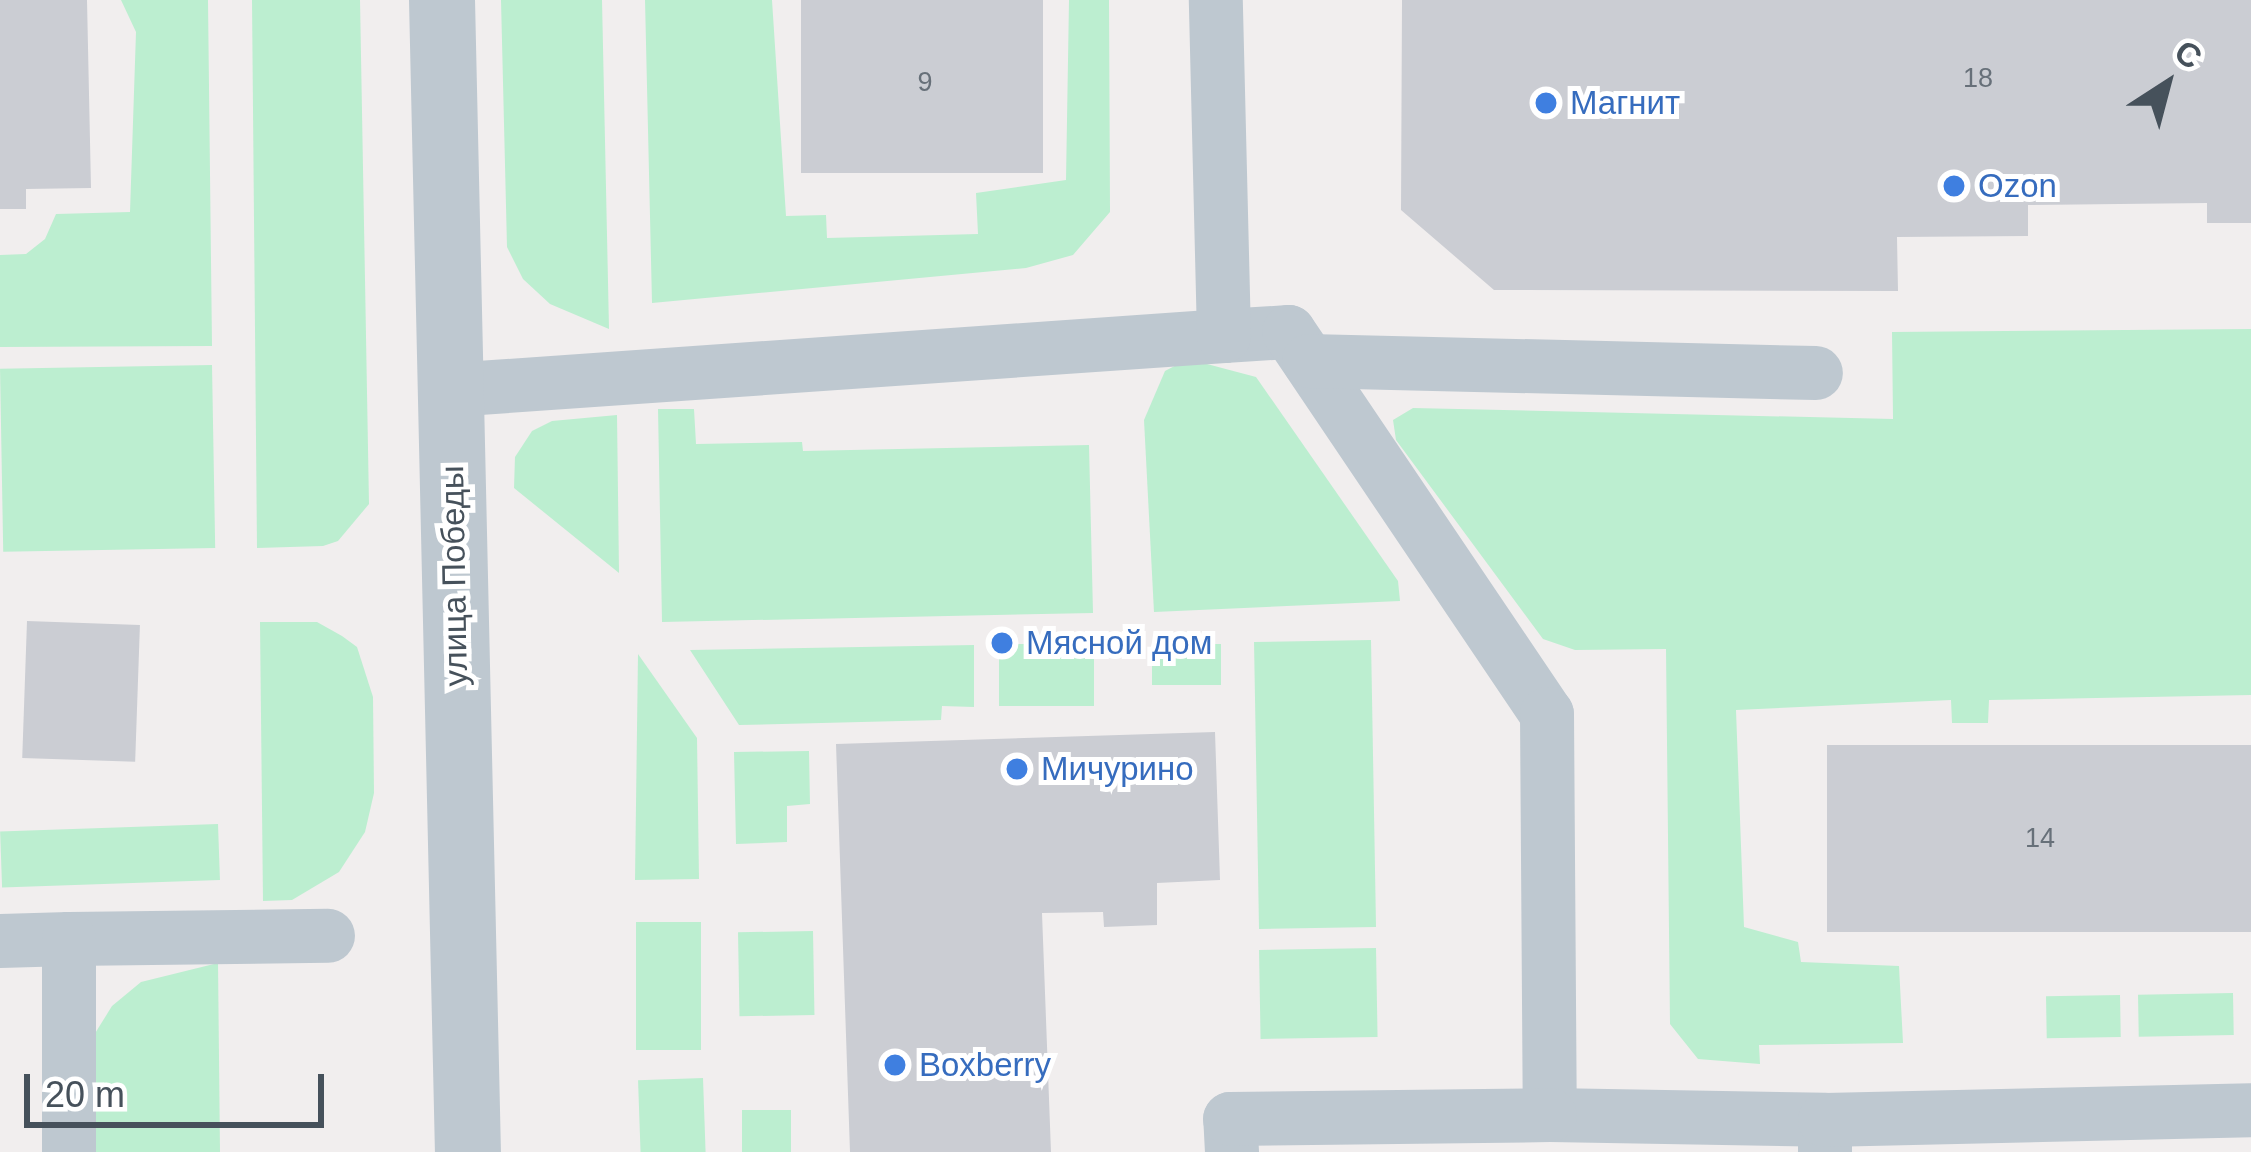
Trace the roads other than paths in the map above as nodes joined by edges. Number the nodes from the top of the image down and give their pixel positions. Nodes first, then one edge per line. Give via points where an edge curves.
1 (442, 0) edge
2 (1216, 0) edge
3 (1224, 336) junction
4 (1309, 361) junction
5 (1816, 373) dead end
6 (450, 390) junction
7 (328, 936) dead end
8 (69, 939) junction
9 (0, 941) edge
10 (2251, 1110) edge
11 (1550, 1115) junction
12 (1825, 1136) edge
13 (69, 1152) edge
14 (468, 1152) edge
15 (1232, 1152) edge

1 - 6 street, улица Победы
2 - 3 lane
3 - 4 lane via 1289,332
3 - 6 lane
4 - 5 lane
4 - 11 lane via 1547,714
6 - 14 street, улица Победы
7 - 8 lane
8 - 9 lane
8 - 13 lane
10 - 12 lane
11 - 12 lane
11 - 15 lane via 1230,1119

